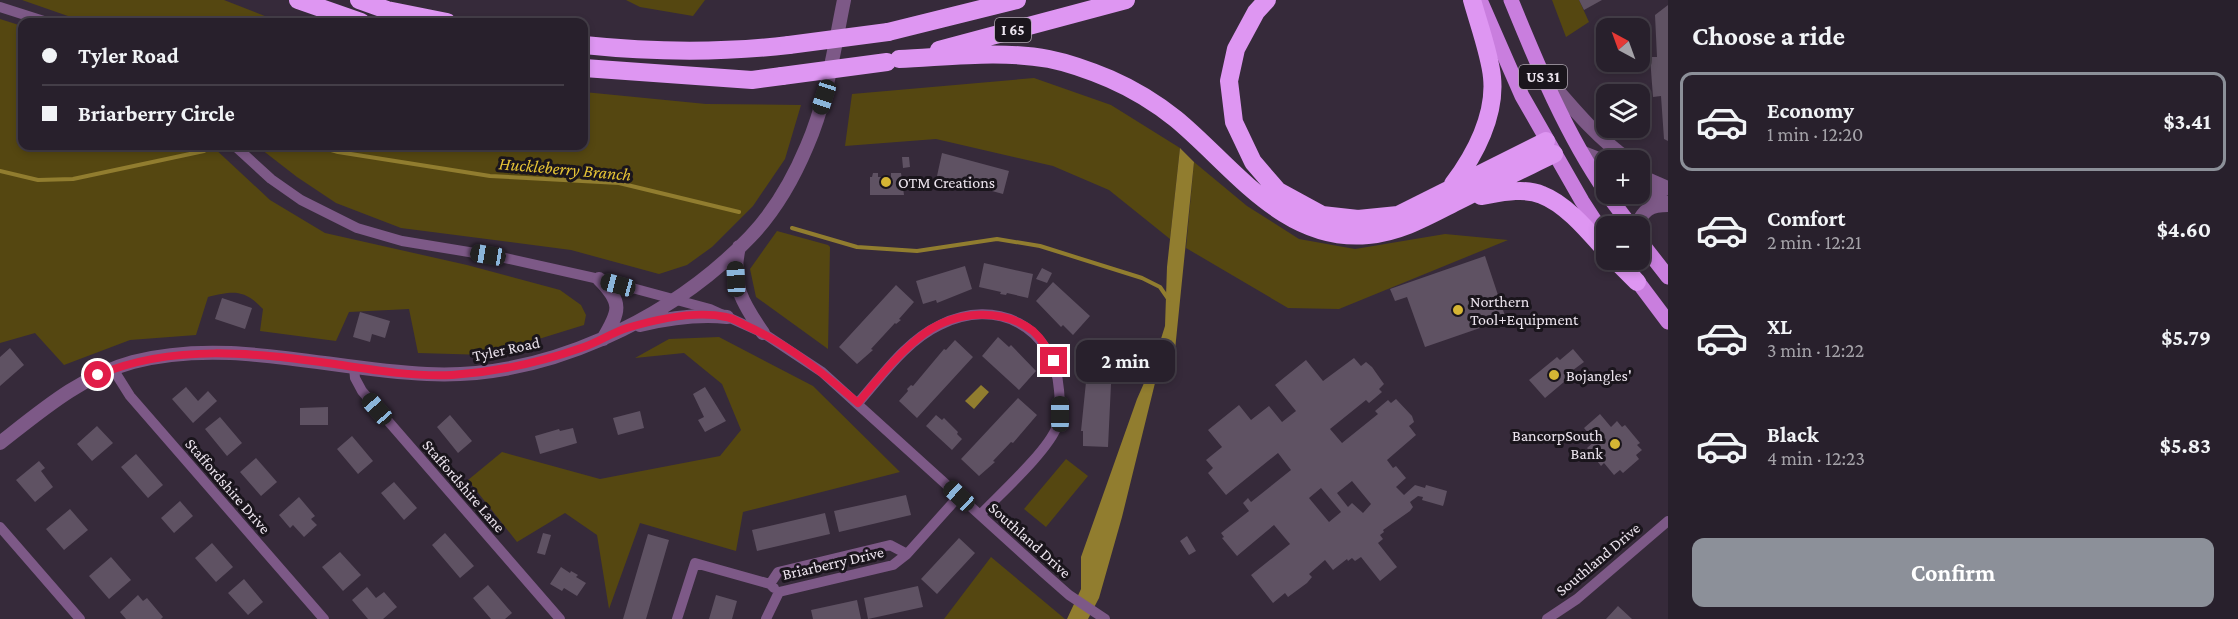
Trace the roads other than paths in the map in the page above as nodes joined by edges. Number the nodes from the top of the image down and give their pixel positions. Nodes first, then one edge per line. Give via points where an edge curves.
1 (298, 0) edge
2 (359, 0) edge
3 (844, 0) edge
4 (1017, 0) edge
5 (1126, 0) edge
6 (1267, 0) edge
7 (1472, 0) edge
8 (1480, 0) edge
9 (1511, 0) edge
10 (0, 7) edge
11 (34, 18) edge
12 (350, 18) edge
13 (427, 18) edge
14 (588, 45) edge
15 (893, 60) junction
16 (1538, 67) junction
17 (588, 68) edge
18 (1550, 147) junction
19 (239, 150) edge
20 (1614, 150) edge
21 (1584, 158) junction
22 (1596, 160) edge
23 (1596, 167) edge
24 (1596, 176) edge
25 (1650, 177) edge
26 (1650, 180) edge
27 (1655, 182) junction
28 (1668, 188) edge
29 (1456, 194) junction
30 (1650, 195) edge
31 (1668, 204) edge
32 (1641, 216) edge
33 (1596, 222) edge
34 (1596, 240) edge
35 (740, 246) junction
36 (1650, 254) edge
37 (1625, 270) edge
38 (1628, 270) edge
39 (1668, 277) edge
40 (599, 279) junction
41 (1637, 282) junction
42 (675, 300) junction
43 (727, 317) junction
44 (1668, 322) edge
45 (626, 329) junction
46 (763, 333) junction
47 (603, 339) junction
48 (354, 367) junction
49 (113, 369) junction
50 (858, 403) junction
51 (0, 443) edge
52 (959, 496) junction
53 (980, 515) junction
54 (1668, 521) edge
55 (0, 527) edge
56 (907, 554) junction
57 (770, 584) junction
58 (779, 592) junction
59 (80, 619) edge
60 (324, 619) edge
61 (560, 619) edge
62 (677, 619) edge
63 (766, 619) edge
64 (1105, 619) edge
65 (1546, 619) edge

1 - 12 highway
2 - 13 highway
3 - 35 street, Tyler Road via 824,97 807,146 784,190
4 - 14 highway, I 65, bridge via 888,32 743,51
5 - 15 highway, I 65
6 - 29 highway via 1236,49 1229,81 1234,122 1253,162 1278,191 1322,215 1358,219 1398,215
7 - 29 highway via 1492,78 1482,135
8 - 18 main road, US 31 via 1522,96
9 - 16 main road, US 31
10 - 11 street
15 - 17 highway, I 65, bridge via 752,80
15 - 29 highway via 1036,57 1110,79 1163,109 1280,212 1332,233 1350,236 1409,226
16 - 20 street
16 - 21 main road, US 31
18 - 21 main road
18 - 29 highway
18 - 33 main road, US 31
19 - 40 street, Southland Drive via 293,195 357,228 402,241 506,258
21 - 22 street
21 - 23 street
21 - 24 main road, US 31
25 - 27 street
26 - 27 street
27 - 28 street
29 - 34 highway via 1541,194 1570,213
30 - 31 street
31 - 32 street via 1653,205
35 - 42 street, Tyler Road
35 - 46 street via 735,262 742,303
36 - 39 main road
37 - 41 highway
38 - 41 main road
40 - 42 street, Southland Drive
40 - 47 street via 612,292 616,303 616,317
41 - 44 main road
42 - 43 street, Southland Drive
42 - 45 street, Tyler Road
43 - 45 street via 682,316
43 - 46 street, Southland Drive
45 - 47 street, Tyler Road
46 - 50 street, Southland Drive via 803,358
47 - 48 street, Tyler Road via 528,363 481,372 451,375
48 - 49 street, Tyler Road via 219,352 160,356
48 - 61 street, Staffordshire Lane via 362,391
49 - 51 street, Tyler Road via 77,386
49 - 60 street, Staffordshire Drive via 143,411
50 - 52 street, Southland Drive
50 - 53 street via 911,344 941,324 986,315 1010,319 1035,333 1054,361 1058,376 1060,414 1056,428 1047,444
52 - 53 street, Southland Drive
52 - 56 street, Briarberry Drive
53 - 64 street, Southland Drive via 1044,573
54 - 65 street, Southland Drive via 1576,599
55 - 59 street
56 - 57 street, Briarberry Drive via 890,545 778,572
56 - 58 street, Briarberry Drive via 893,565
57 - 58 street, Briarberry Drive
57 - 62 street via 695,563
58 - 63 street

